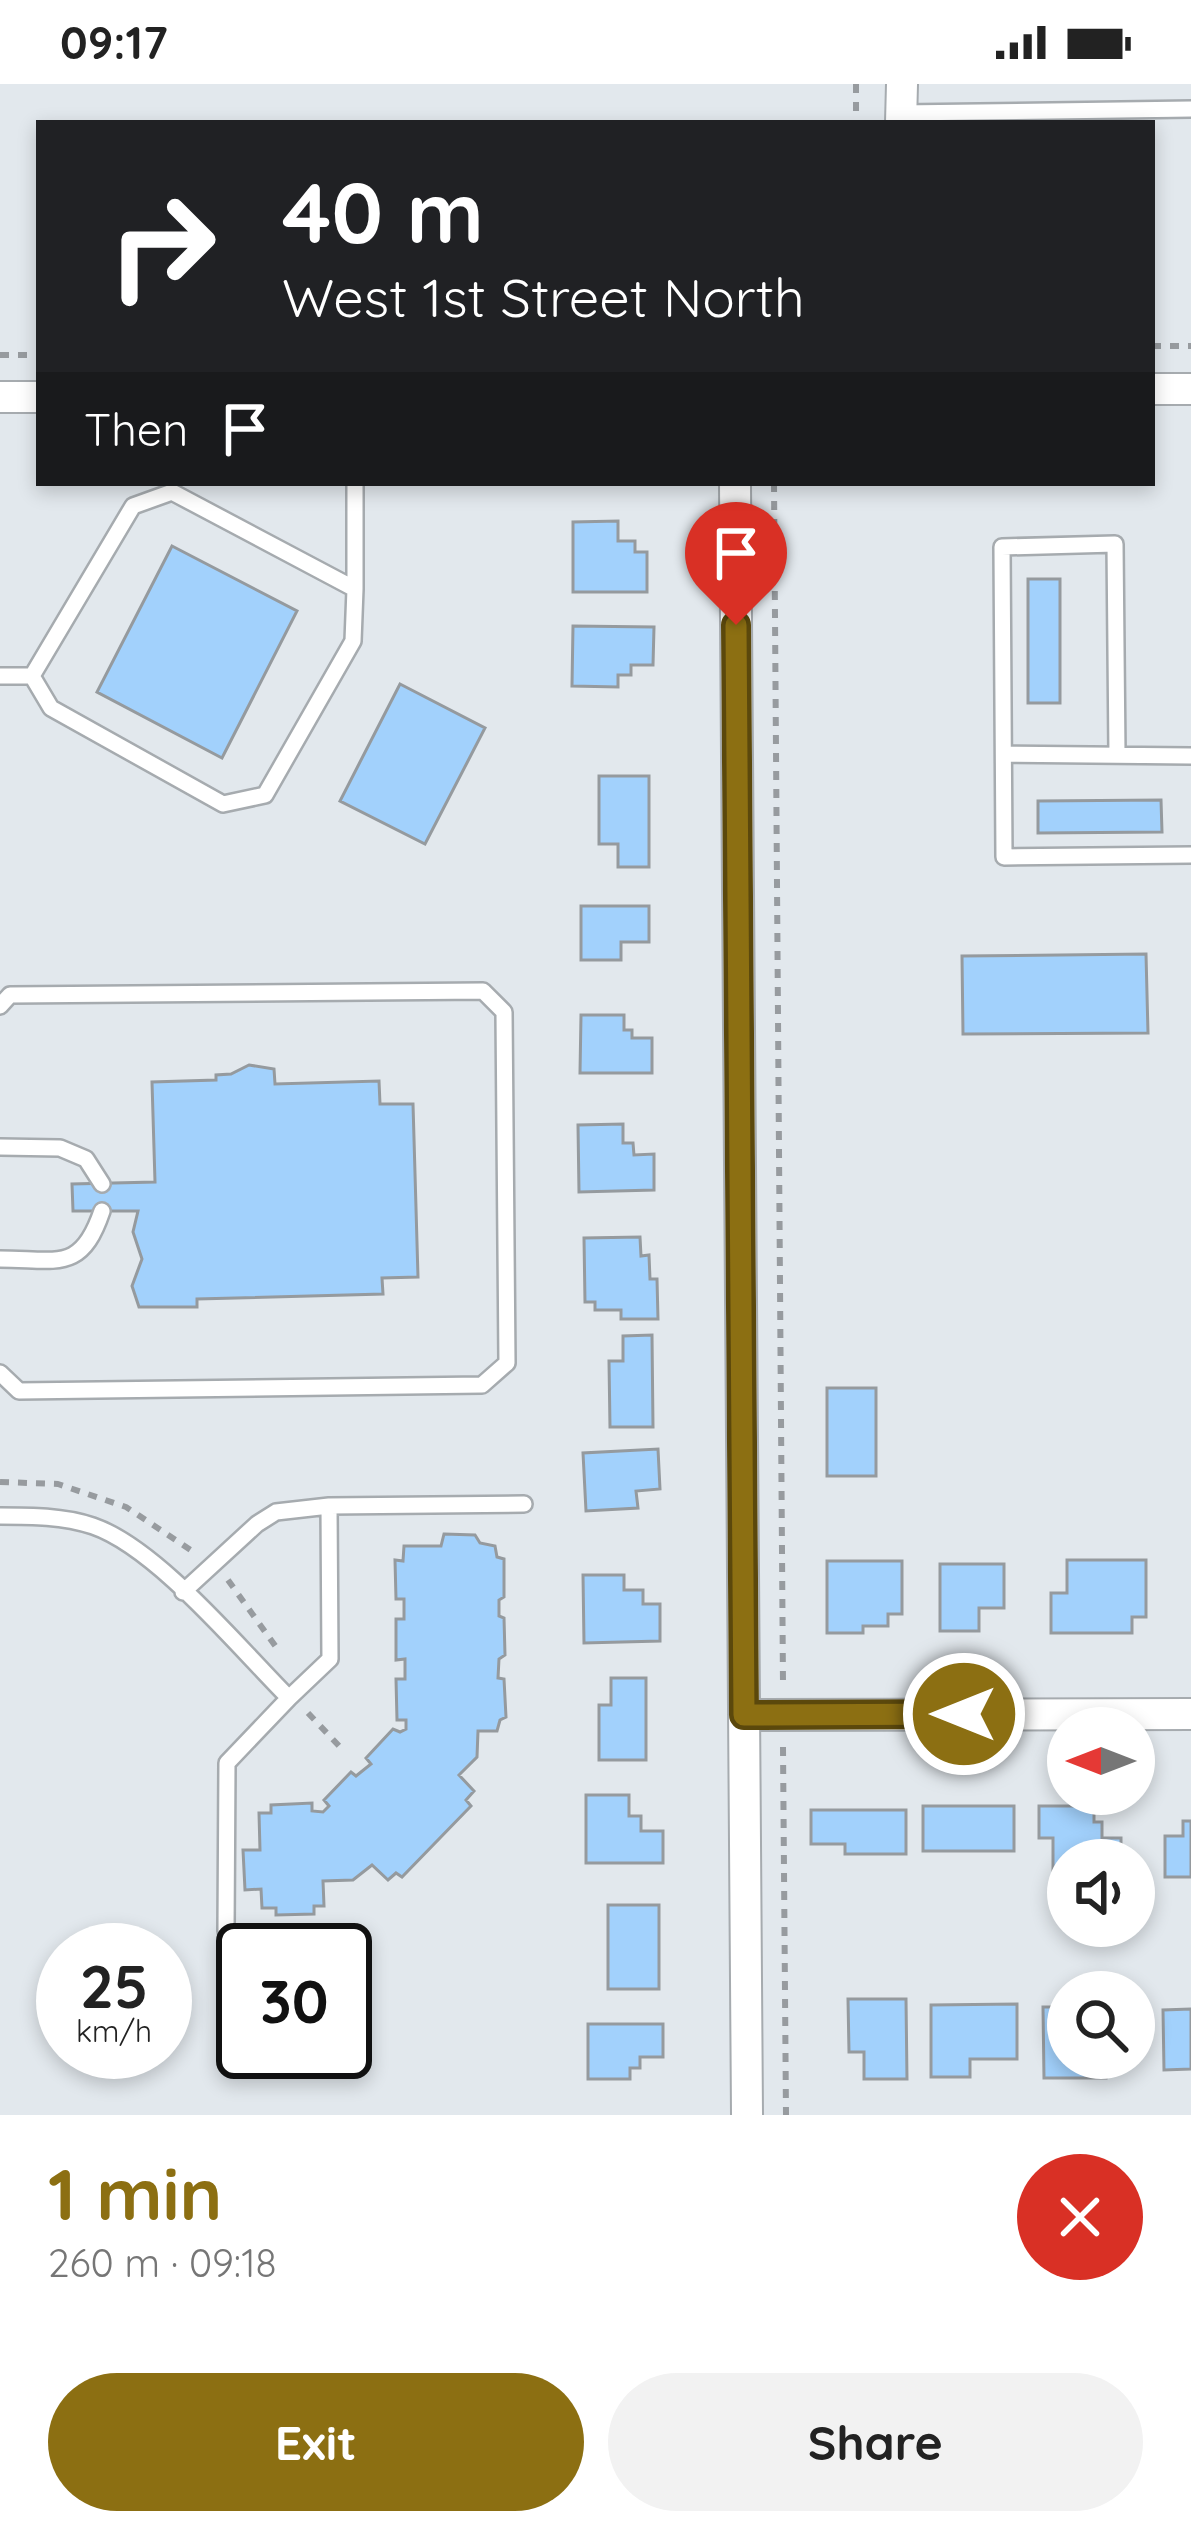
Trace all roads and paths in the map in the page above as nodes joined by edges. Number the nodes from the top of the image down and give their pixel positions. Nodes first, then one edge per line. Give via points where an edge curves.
1 (856, 84) edge
2 (901, 107) edge
3 (1191, 109) edge
4 (856, 120) edge
5 (1155, 346) edge
6 (1191, 346) edge
7 (0, 355) edge
8 (36, 355) edge
9 (1191, 388) edge
10 (1155, 389) edge
11 (36, 397) edge
12 (0, 398) edge
13 (355, 486) edge
14 (735, 486) edge
15 (774, 486) edge
16 (355, 589) junction
17 (0, 676) edge
18 (32, 676) junction
19 (1004, 754) junction
20 (1118, 755) junction
21 (1191, 756) edge
22 (1191, 855) edge
23 (0, 1006) edge
24 (0, 1148) edge
25 (102, 1184) dead end
26 (103, 1211) dead end
27 (0, 1259) edge
28 (0, 1373) edge
29 (524, 1504) dead end
30 (329, 1506) junction
31 (0, 1516) edge
32 (183, 1592) junction
33 (289, 1697) junction
34 (1191, 1714) edge
35 (744, 1715) junction
36 (783, 1715) junction
37 (226, 1923) edge
38 (747, 2115) edge
39 (786, 2115) edge

1 - 4 path
2 - 3 lane
5 - 6 path
7 - 8 path
9 - 10 street
11 - 12 street
13 - 16 lane
14 - 35 street
15 - 36 path
16 - 18 lane via 172,492 133,506
16 - 18 lane via 353,641 265,795 223,804 51,708
17 - 18 lane
19 - 20 lane
19 - 20 lane via 1001,547 1115,544
19 - 22 lane via 1004,857
20 - 21 lane
23 - 28 lane via 10,995 483,992 504,1012 507,1363 482,1385 20,1391
24 - 25 lane via 60,1148 86,1159
26 - 27 lane via 81,1254
29 - 30 lane
30 - 32 lane via 276,1512
30 - 33 lane via 331,1659
31 - 32 lane via 95,1527
32 - 33 lane
33 - 37 lane via 227,1762
34 - 36 street
35 - 36 street
35 - 38 street
36 - 39 path

